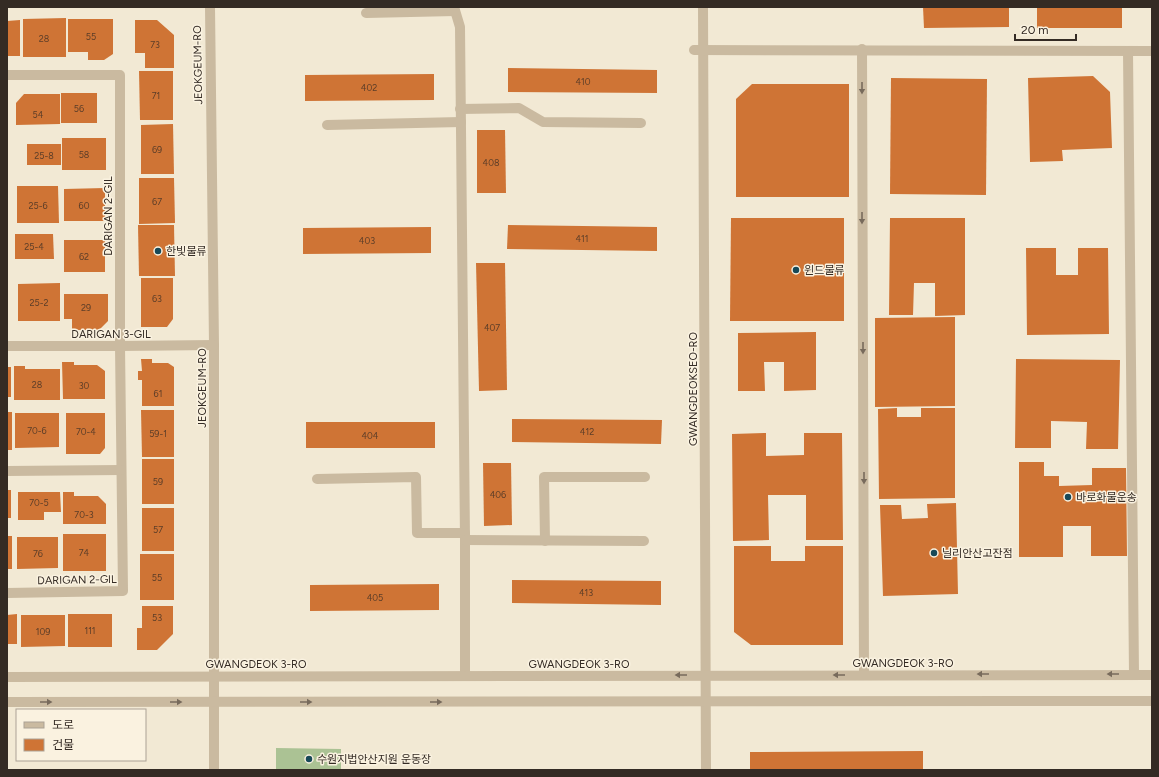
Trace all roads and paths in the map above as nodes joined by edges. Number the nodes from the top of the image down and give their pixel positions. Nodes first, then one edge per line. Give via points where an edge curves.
1 (210, 7) edge
2 (703, 7) edge
3 (455, 9) edge
4 (366, 13) dead end
5 (862, 49) junction
6 (699, 50) junction
7 (1128, 51) junction
8 (1152, 51) edge
9 (7, 75) edge
10 (460, 110) junction
11 (461, 122) junction
12 (641, 123) dead end
13 (327, 125) dead end
14 (214, 345) junction
15 (7, 346) edge
16 (120, 346) junction
17 (7, 470) edge
18 (121, 470) junction
19 (645, 477) dead end
20 (317, 479) dead end
21 (465, 537) junction
22 (545, 541) junction
23 (644, 541) dead end
24 (7, 593) edge
25 (1134, 674) junction
26 (1152, 674) edge
27 (214, 675) junction
28 (706, 675) junction
29 (864, 675) junction
30 (465, 676) junction
31 (7, 677) edge
32 (706, 701) junction
33 (1152, 701) edge
34 (7, 702) edge
35 (214, 702) junction
36 (214, 770) edge
37 (706, 770) edge

1 - 14 street, JEOKGEUM-RO
2 - 6 street, GWANGDEOKSEO-RO
3 - 4 street
3 - 10 street via 460,27
5 - 6 street
5 - 7 street
5 -> 29 street
6 - 28 street, GWANGDEOKSEO-RO
7 - 8 street
7 - 25 street
9 - 16 street, DARIGAN 2-GIL via 120,75
10 - 11 street
10 - 12 street via 519,108 544,122
11 - 13 street
11 - 21 street
14 - 16 street, DARIGAN 3-GIL
14 - 27 street, JEOKGEUM-RO
15 - 16 street, DARIGAN 3-GIL
16 - 18 street, DARIGAN 2-GIL
17 - 18 street
18 - 24 street, DARIGAN 2-GIL via 123,591
19 - 22 street via 544,477
20 - 21 street via 416,477 417,533
21 - 22 street
21 - 30 street
22 - 23 street
25 - 26 street, GWANGDEOK 3-RO
25 -> 29 street, GWANGDEOK 3-RO
27 - 30 street, GWANGDEOK 3-RO
27 - 31 street, GWANGDEOK 3-RO
27 - 35 street, JEOKGEUM-RO
29 -> 28 street, GWANGDEOK 3-RO
28 -> 30 street, GWANGDEOK 3-RO
28 - 32 street, GWANGDEOKSEO-RO
32 - 33 street
35 -> 32 street
32 - 37 street, GWANGDEOKSEO-RO
34 -> 35 street
35 - 36 street, JEOKGEUM-RO

